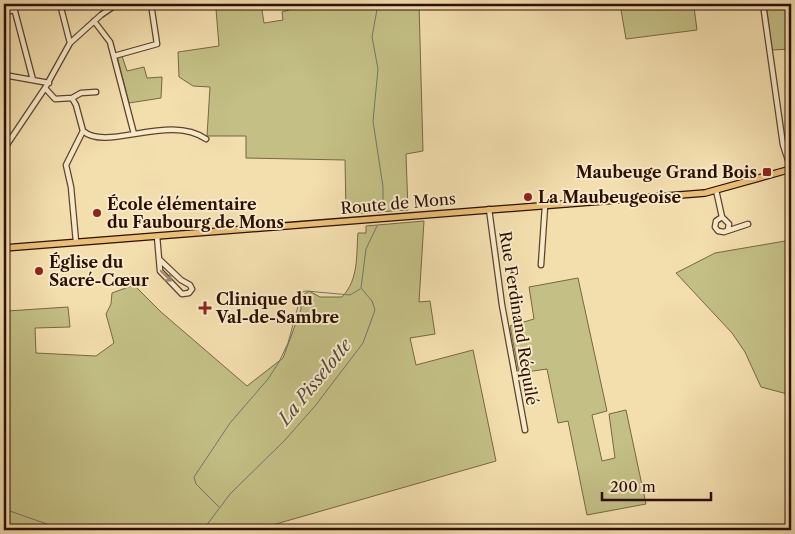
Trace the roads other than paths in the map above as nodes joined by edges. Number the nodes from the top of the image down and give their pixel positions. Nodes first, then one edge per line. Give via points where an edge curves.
1 (14, 4) edge
2 (60, 4) edge
3 (117, 4) edge
4 (151, 4) edge
5 (763, 4) edge
6 (15, 10) junction
7 (4, 12) edge
8 (94, 21) junction
9 (70, 43) junction
10 (114, 56) junction
11 (4, 75) edge
12 (33, 80) junction
13 (48, 83) junction
14 (45, 88) junction
15 (96, 92) dead end
16 (72, 98) junction
17 (83, 130) junction
18 (134, 134) junction
19 (206, 139) dead end
20 (6, 144) edge
21 (4, 150) edge
22 (791, 169) edge
23 (716, 190) junction
24 (545, 206) junction
25 (489, 209) junction
26 (722, 217) junction
27 (748, 224) dead end
28 (728, 229) junction
29 (167, 235) junction
30 (157, 236) junction
31 (76, 242) junction
32 (159, 245) junction
33 (4, 248) edge
34 (160, 260) junction
35 (541, 265) dead end
36 (184, 282) junction
37 (179, 290) junction
38 (525, 430) dead end

1 - 6 street
2 - 9 street
3 - 8 street
4 - 10 street via 157,44
5 - 22 street via 782,135
6 - 7 street
6 - 12 street
8 - 9 street
8 - 10 street via 106,34
9 - 13 street
10 - 18 street
11 - 12 street
12 - 13 street
13 - 14 street
14 - 16 street via 55,99
14 - 20 street
15 - 16 street via 81,93
16 - 17 street
17 - 18 street via 95,136
17 - 31 street via 66,165
18 - 19 street via 171,128
20 - 21 street
22 - 23 main road, Route de Mons
23 - 24 main road, Route de Mons
23 - 26 street
24 - 25 main road, Route de Mons
24 - 35 street
25 - 29 main road, Route de Mons
25 - 38 street, Rue Ferdinand Réquilé via 502,305
26 - 28 street via 729,224
26 - 28 street via 715,226 718,231
27 - 28 street
29 - 30 main road, Route de Mons
29 - 32 street
30 - 31 main road, Route de Mons
30 - 32 street
31 - 33 main road, Route de Mons
32 - 34 street
34 - 36 street
34 -> 37 street via 160,272
36 - 37 street
36 - 37 street via 190,284 191,292 184,294

